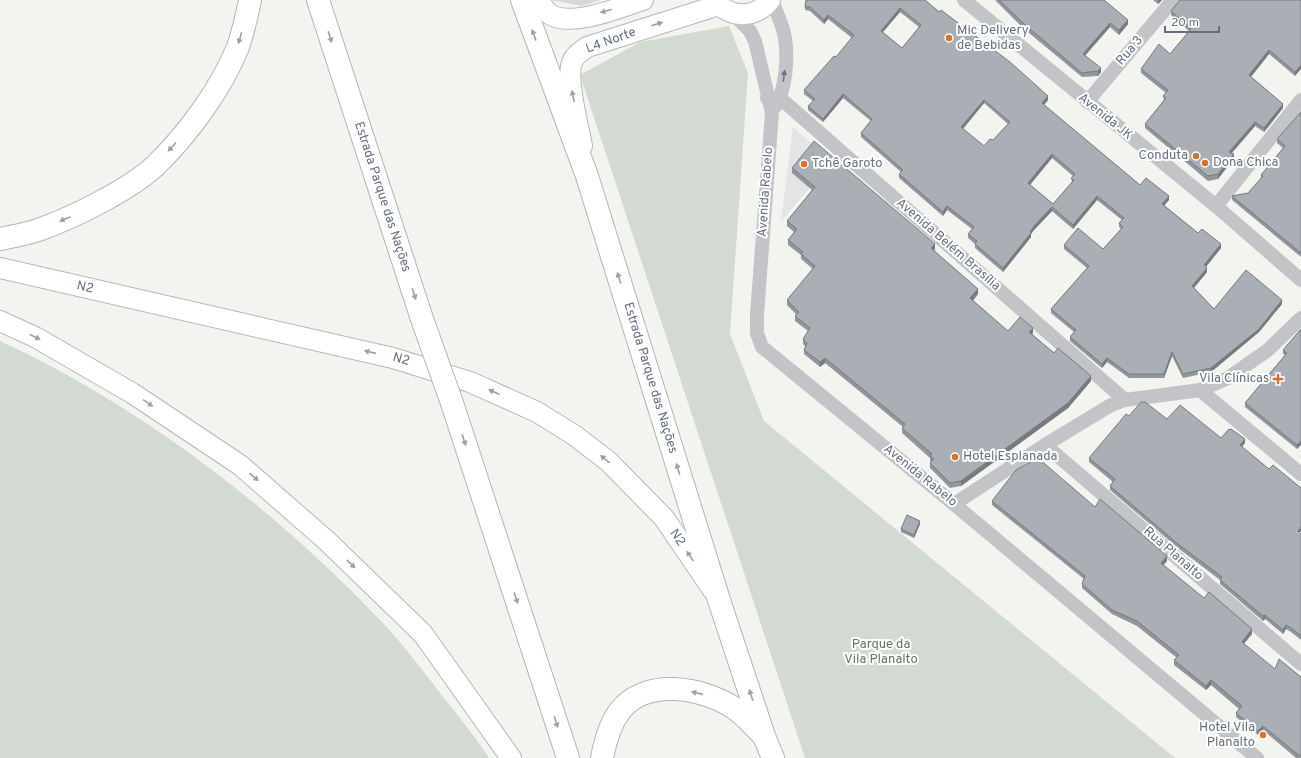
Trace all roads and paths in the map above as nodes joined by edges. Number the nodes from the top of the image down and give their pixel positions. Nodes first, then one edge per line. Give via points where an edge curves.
1 (250, 0) edge
2 (318, 0) edge
3 (522, 0) edge
4 (539, 0) edge
5 (644, 0) edge
6 (771, 0) edge
7 (964, 0) edge
8 (1173, 0) edge
9 (722, 6) edge
10 (774, 98) junction
11 (1301, 100) edge
12 (1087, 102) junction
13 (587, 176) junction
14 (1216, 206) junction
15 (0, 239) edge
16 (0, 268) edge
17 (1301, 280) edge
18 (1301, 318) edge
19 (0, 321) edge
20 (1200, 390) junction
21 (1125, 400) junction
22 (1045, 445) junction
23 (1301, 474) edge
24 (954, 504) junction
25 (719, 600) junction
26 (1301, 664) edge
27 (764, 736) junction
28 (511, 758) edge
29 (568, 758) edge
30 (602, 758) edge
31 (773, 758) edge
32 (1257, 758) edge

1 -> 15 highway via 238,47 213,94 196,119 154,166 134,182 81,212 40,230
2 -> 29 highway, Estrada Parque das Nações, bridge
13 -> 3 highway, Estrada Parque das Nações
5 -> 4 main road via 581,18 566,19 547,12
6 - 9 main road, L4 Norte via 761,9 740,14
10 -> 6 street via 785,77 785,38
7 - 12 street, Avenida JK
8 - 12 street, Rua 3
9 - 10 street via 750,31 756,41
13 -> 9 main road, L4 Norte via 570,81 574,59 587,48
10 - 21 street, Avenida Belém Brasília
10 - 24 street, Avenida Rabelo via 757,315 757,333 762,347
11 - 14 street
12 - 14 street, Avenida JK
25 -> 13 highway, Estrada Parque das Nações
14 - 17 street, Avenida JK
25 -> 16 main road, N2 via 664,518 608,461 574,435 537,412 470,382 393,358
18 - 20 street via 1268,350 1244,368
19 -> 28 main road via 35,337 132,393 240,465 327,541 423,634
20 - 21 street
20 - 23 street
21 - 22 street via 1102,410
22 - 24 street
22 - 26 street, Rua Planalto
24 - 32 street, Avenida Rabelo
27 -> 25 highway, Estrada Parque das Nações
27 -> 30 highway via 734,708 700,693 668,688 639,695 619,711 610,726
27 - 31 highway, Estrada Parque das Nações

